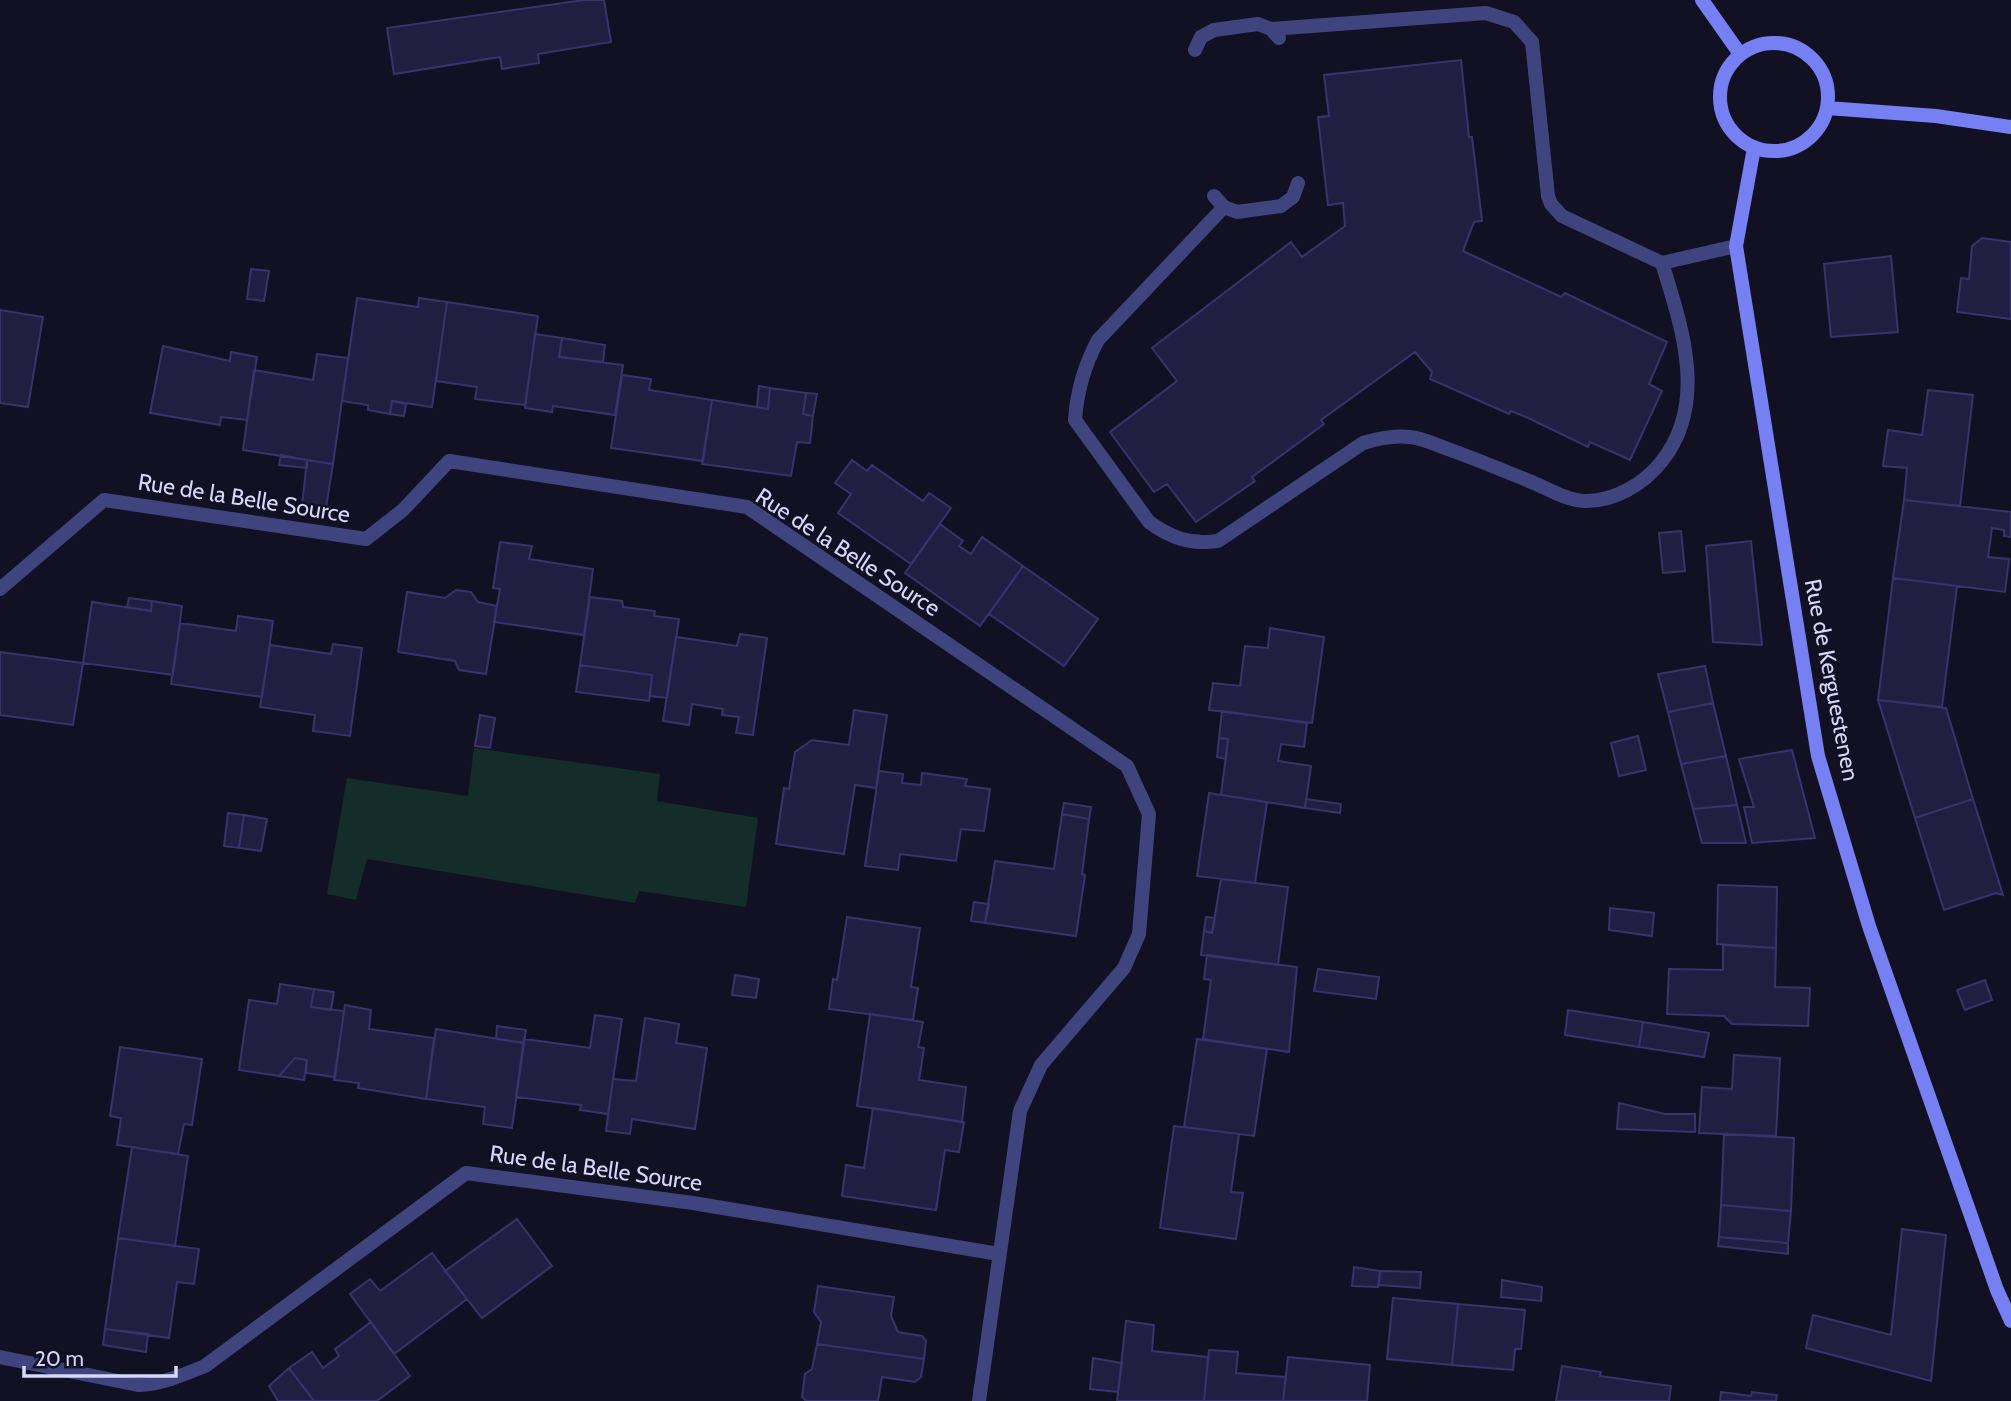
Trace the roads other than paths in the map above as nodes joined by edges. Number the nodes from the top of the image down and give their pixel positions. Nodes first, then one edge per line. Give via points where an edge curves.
1 (1702, 0) edge
2 (1195, 50) dead end
3 (1740, 54) junction
4 (1827, 108) junction
5 (2011, 127) edge
6 (1754, 148) junction
7 (1298, 183) dead end
8 (1736, 246) junction
9 (1662, 263) junction
10 (0, 589) edge
11 (999, 1254) junction
12 (2011, 1321) edge
13 (0, 1357) edge
14 (979, 1401) edge

1 - 3 main road
2 - 9 street via 1201,37 1214,30 1258,24 1275,34 1486,13 1514,22 1532,42 1551,204 1569,221
3 - 4 main road via 1759,44 1781,43 1802,51 1818,66 1827,85
3 - 6 main road via 1727,68 1720,105 1726,124 1738,139
4 - 5 main road
4 - 6 main road via 1820,125 1792,149
6 - 8 main road, Rue de Kerguestenen
7 - 9 street via 1293,197 1281,206 1237,212 1219,202 1098,340 1088,359 1076,420 1149,522 1166,534 1200,544 1218,541 1363,443 1380,437 1426,441 1572,499 1599,500 1625,491 1661,462 1677,439 1686,414 1687,354
8 - 9 street
8 - 12 main road, Rue de Kerguestenen via 1818,755 1869,926
10 - 11 street, Rue de la Belle Source via 104,500 366,539 403,510 449,461 747,507 1127,766 1150,814 1139,934 1124,968 1041,1065 1020,1111
11 - 13 street, Rue de la Belle Source via 693,1203 466,1173 205,1366 183,1375 138,1385
11 - 14 street, Rue de la Belle Source

